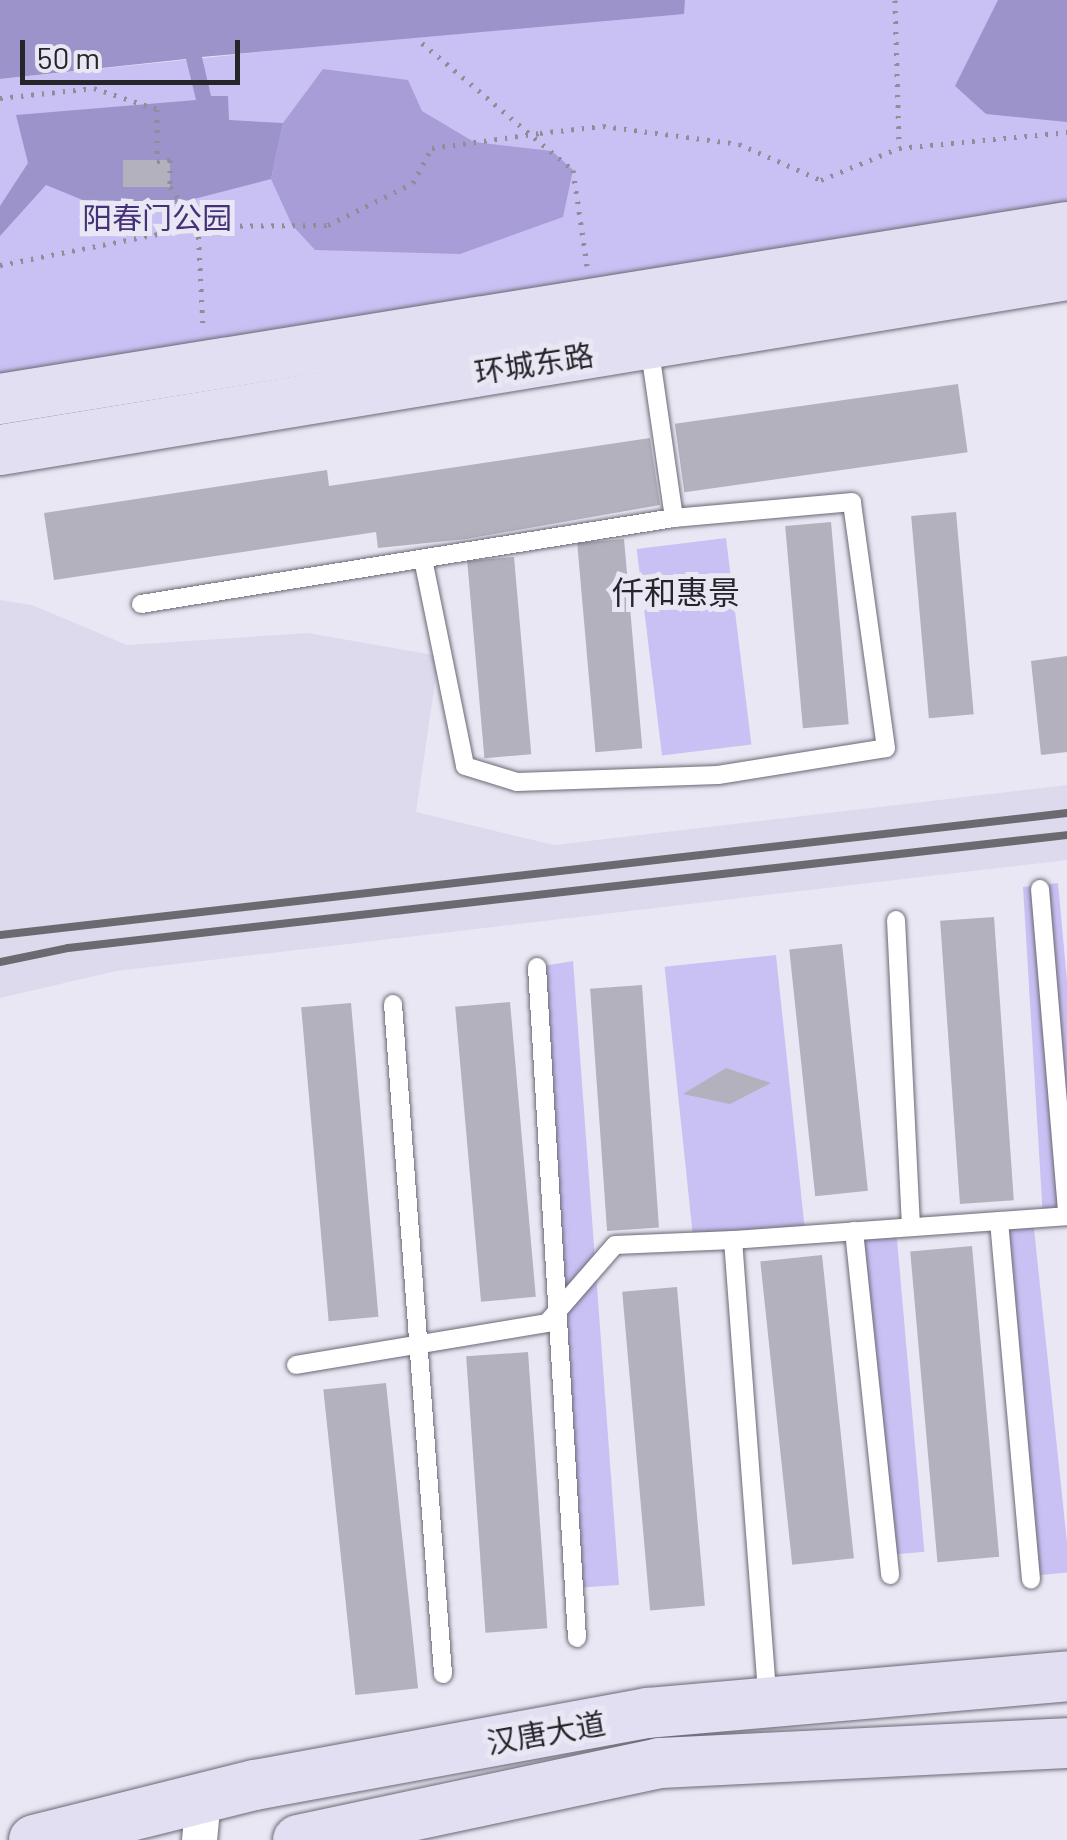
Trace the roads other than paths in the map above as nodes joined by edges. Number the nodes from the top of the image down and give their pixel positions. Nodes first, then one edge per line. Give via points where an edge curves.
1 (1067, 228) edge
2 (1067, 275) edge
3 (649, 344) junction
4 (0, 399) edge
5 (0, 450) edge
6 (674, 518) junction
7 (422, 559) junction
8 (141, 604) dead end
9 (1040, 889) dead end
10 (896, 920) dead end
11 (537, 967) dead end
12 (392, 1004) dead end
13 (1067, 1213) edge
14 (998, 1221) junction
15 (910, 1227) junction
16 (854, 1231) junction
17 (732, 1240) junction
18 (561, 1307) junction
19 (420, 1344) junction
20 (296, 1365) dead end
21 (890, 1575) dead end
22 (1031, 1580) dead end
23 (577, 1638) dead end
24 (443, 1674) dead end
25 (1067, 1676) edge
26 (768, 1702) junction
27 (1067, 1743) edge
28 (201, 1819) edge
29 (34, 1840) edge
30 (298, 1840) edge

1 - 4 main road, 环城东路
2 - 3 main road, 环城东路
3 - 5 main road, 环城东路
3 - 6 lane
6 - 7 lane
6 - 7 lane via 852,502 886,748 718,775 517,782 465,766
7 - 8 lane
9 - 13 lane
10 - 15 lane
11 - 18 lane
12 - 19 lane
13 - 14 lane
14 - 15 lane
14 - 22 lane
15 - 16 lane
16 - 17 lane
16 - 21 lane
17 - 18 lane via 615,1245
17 - 26 lane
18 - 19 lane via 547,1322
18 - 23 lane
19 - 20 lane
19 - 24 lane
25 - 26 main road, 汉唐大道
26 - 28 main road, 汉唐大道 via 648,1713
27 - 30 main road, 汉唐大道 via 660,1764
28 - 29 main road, 汉唐大道

